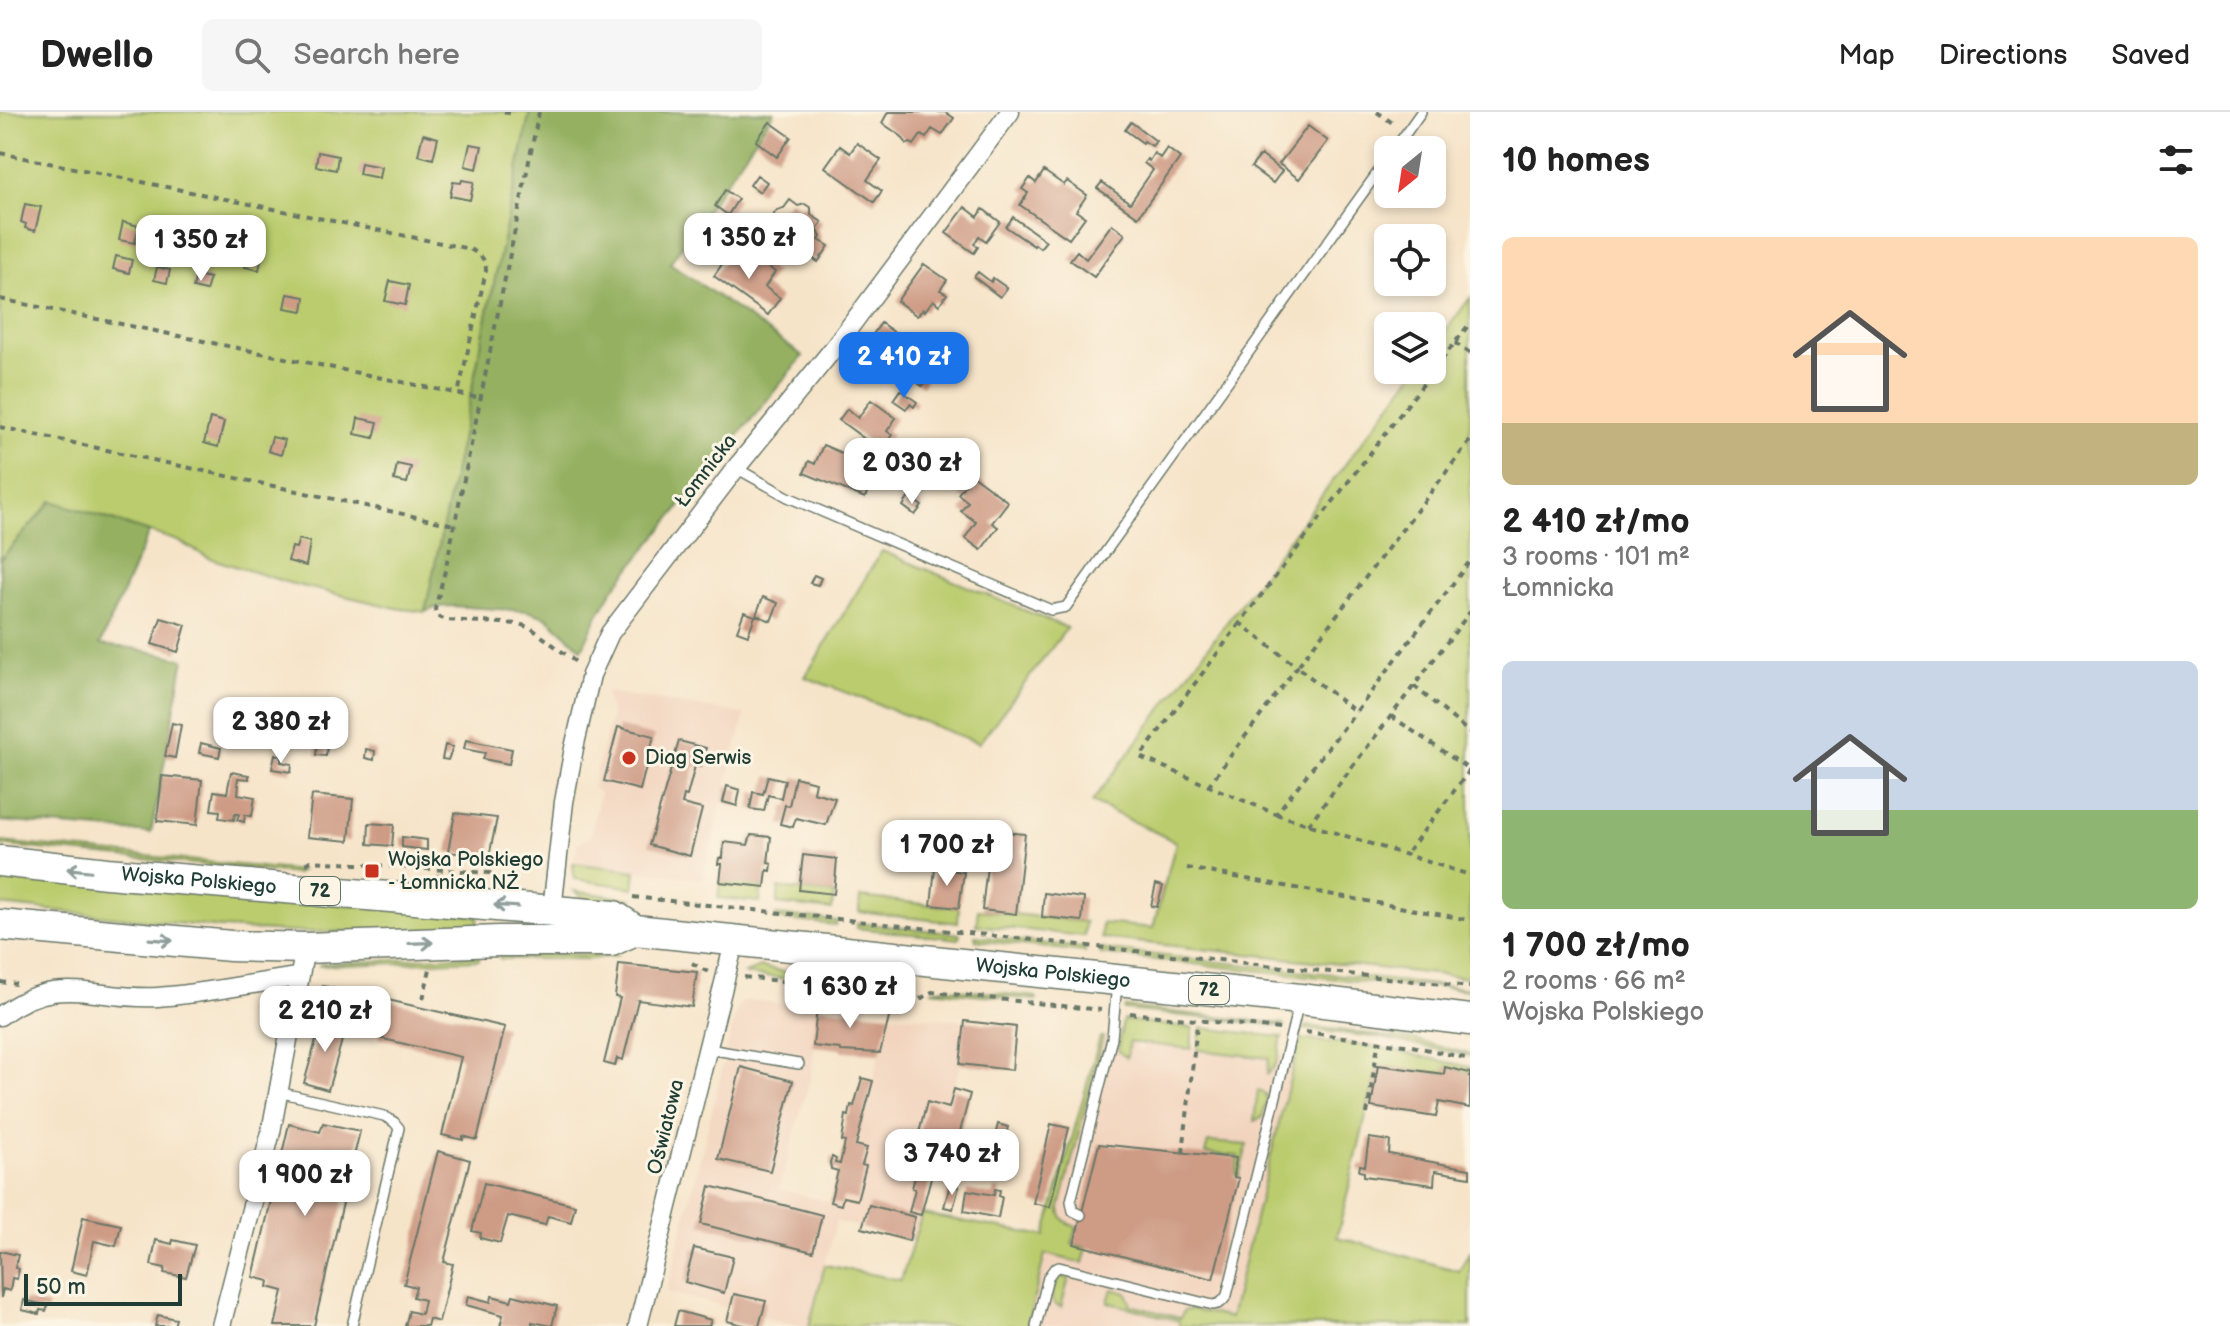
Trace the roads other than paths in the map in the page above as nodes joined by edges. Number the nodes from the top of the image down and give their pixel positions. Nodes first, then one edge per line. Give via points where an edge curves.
1 (1010, 112) edge
2 (1421, 112) edge
3 (1403, 136) edge
4 (1374, 178) edge
5 (736, 468) junction
6 (0, 861) edge
7 (552, 910) junction
8 (0, 925) edge
9 (635, 930) junction
10 (735, 939) junction
11 (305, 948) junction
12 (298, 977) junction
13 (1118, 980) junction
14 (1300, 999) junction
15 (0, 1016) edge
16 (1470, 1020) edge
17 (708, 1049) junction
18 (799, 1064) dead end
19 (278, 1092) junction
20 (1081, 1215) dead end
21 (221, 1326) edge
22 (352, 1326) edge
23 (638, 1326) edge
24 (1036, 1326) edge

1 - 5 street, Łomnicka via 834,348
2 - 3 lane
4 - 5 lane via 1066,607 1051,610 788,497
5 - 7 street, Łomnicka via 604,643 574,748
7 -> 6 main road, Wojska Polskiego / 72
7 - 9 main road, Wojska Polskiego / 72 via 614,916
8 -> 11 main road, Wojska Polskiego / 72
9 - 10 main road, Wojska Polskiego / 72
11 -> 9 main road, Wojska Polskiego / 72 via 611,941
10 - 13 main road, Wojska Polskiego / 72
10 - 17 street, Oświatowa
11 - 12 street
12 - 15 street via 161,997 54,990 32,996
12 - 19 street
13 - 14 main road, Wojska Polskiego / 72
13 - 20 lane via 1112,1038 1071,1201 1073,1211
14 - 16 main road, Wojska Polskiego / 72
14 - 24 lane via 1224,1301 1213,1305 1059,1267 1048,1277
17 - 18 lane
17 - 23 street, Oświatowa
19 - 21 street
19 - 22 lane via 384,1116 399,1128

